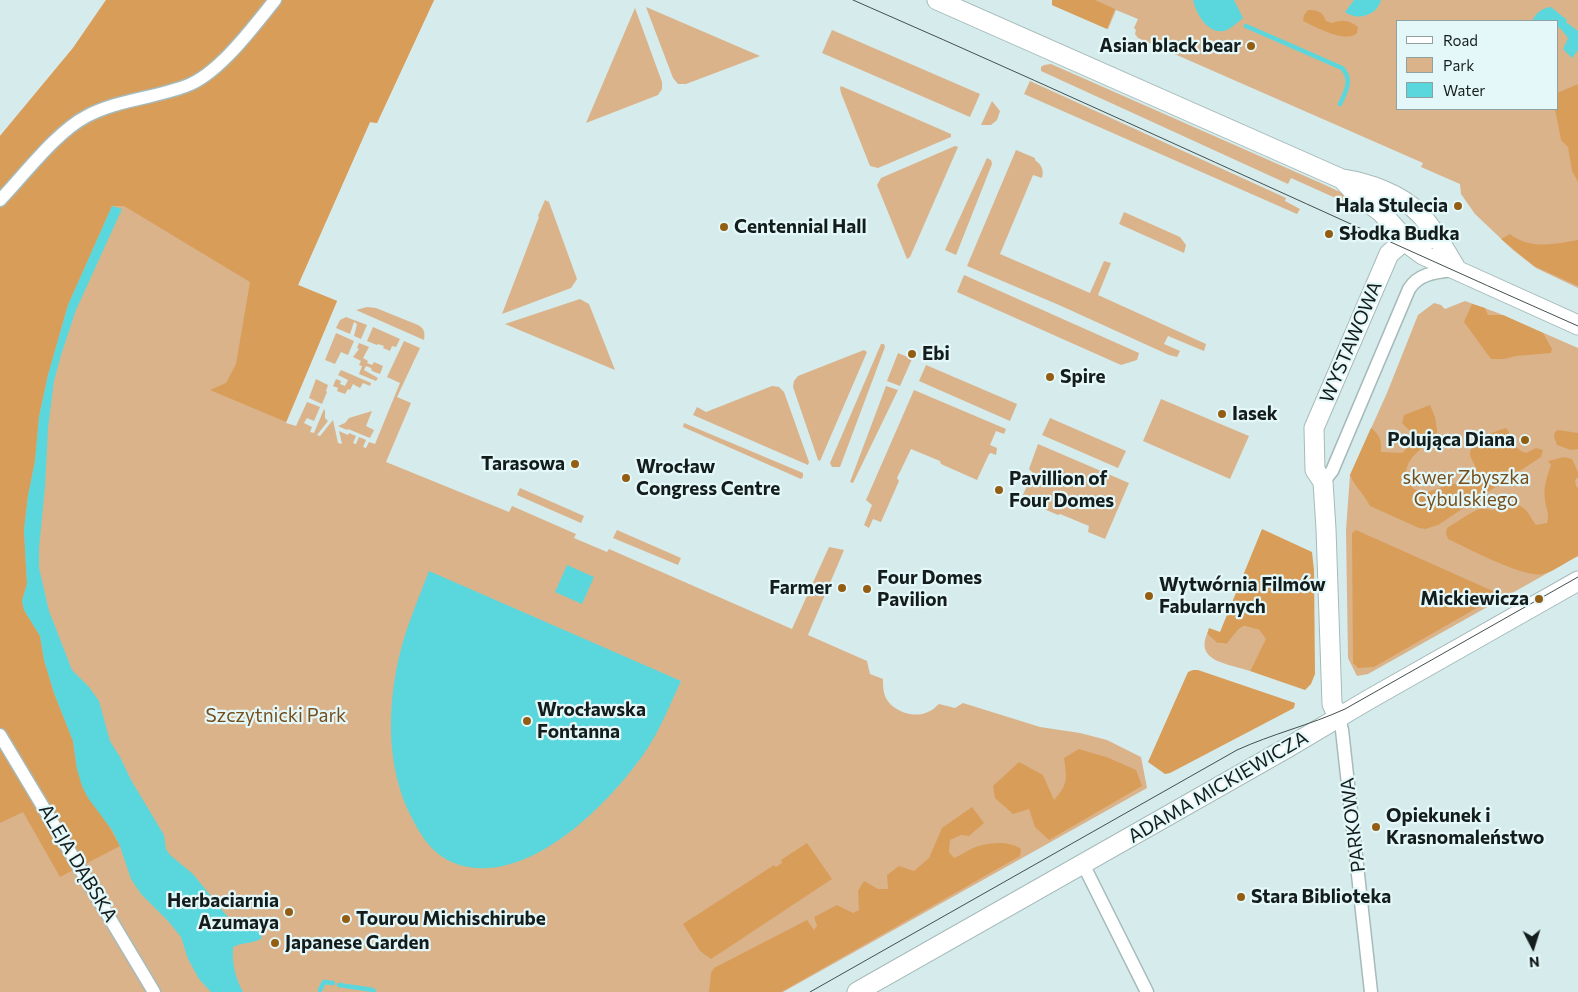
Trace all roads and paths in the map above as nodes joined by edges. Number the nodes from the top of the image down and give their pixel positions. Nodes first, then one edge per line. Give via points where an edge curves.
1 (276, 0) edge
2 (937, 0) edge
3 (1342, 178) junction
4 (0, 200) edge
5 (1437, 238) junction
6 (1405, 240) junction
7 (1457, 270) junction
8 (1578, 325) edge
9 (1323, 482) junction
10 (1578, 581) edge
11 (1339, 719) junction
12 (0, 735) edge
13 (1083, 864) junction
14 (154, 992) edge
15 (856, 992) edge
16 (1147, 992) edge
17 (1371, 992) edge

1 - 4 street via 232,52 203,76 187,86 88,115 65,130
2 - 3 main road
3 - 5 main road via 1398,198 1419,213
3 - 6 main road via 1354,192 1381,212
5 - 6 main road
5 - 7 main road
6 - 7 main road via 1423,255
6 - 9 main road, WYSTAWOWA via 1392,251 1383,266 1316,424 1315,470
7 - 8 main road
7 - 9 street, WYSTAWOWA via 1425,275 1409,289 1332,471
9 - 11 main road, WYSTAWOWA via 1332,704
10 - 11 main road, ADAMA MICKIEWICZA
11 - 13 main road, ADAMA MICKIEWICZA
11 - 17 street, PARKOWA
12 - 14 street, ALEJA DĄBSKA
13 - 15 main road, ADAMA MICKIEWICZA
13 - 16 street

